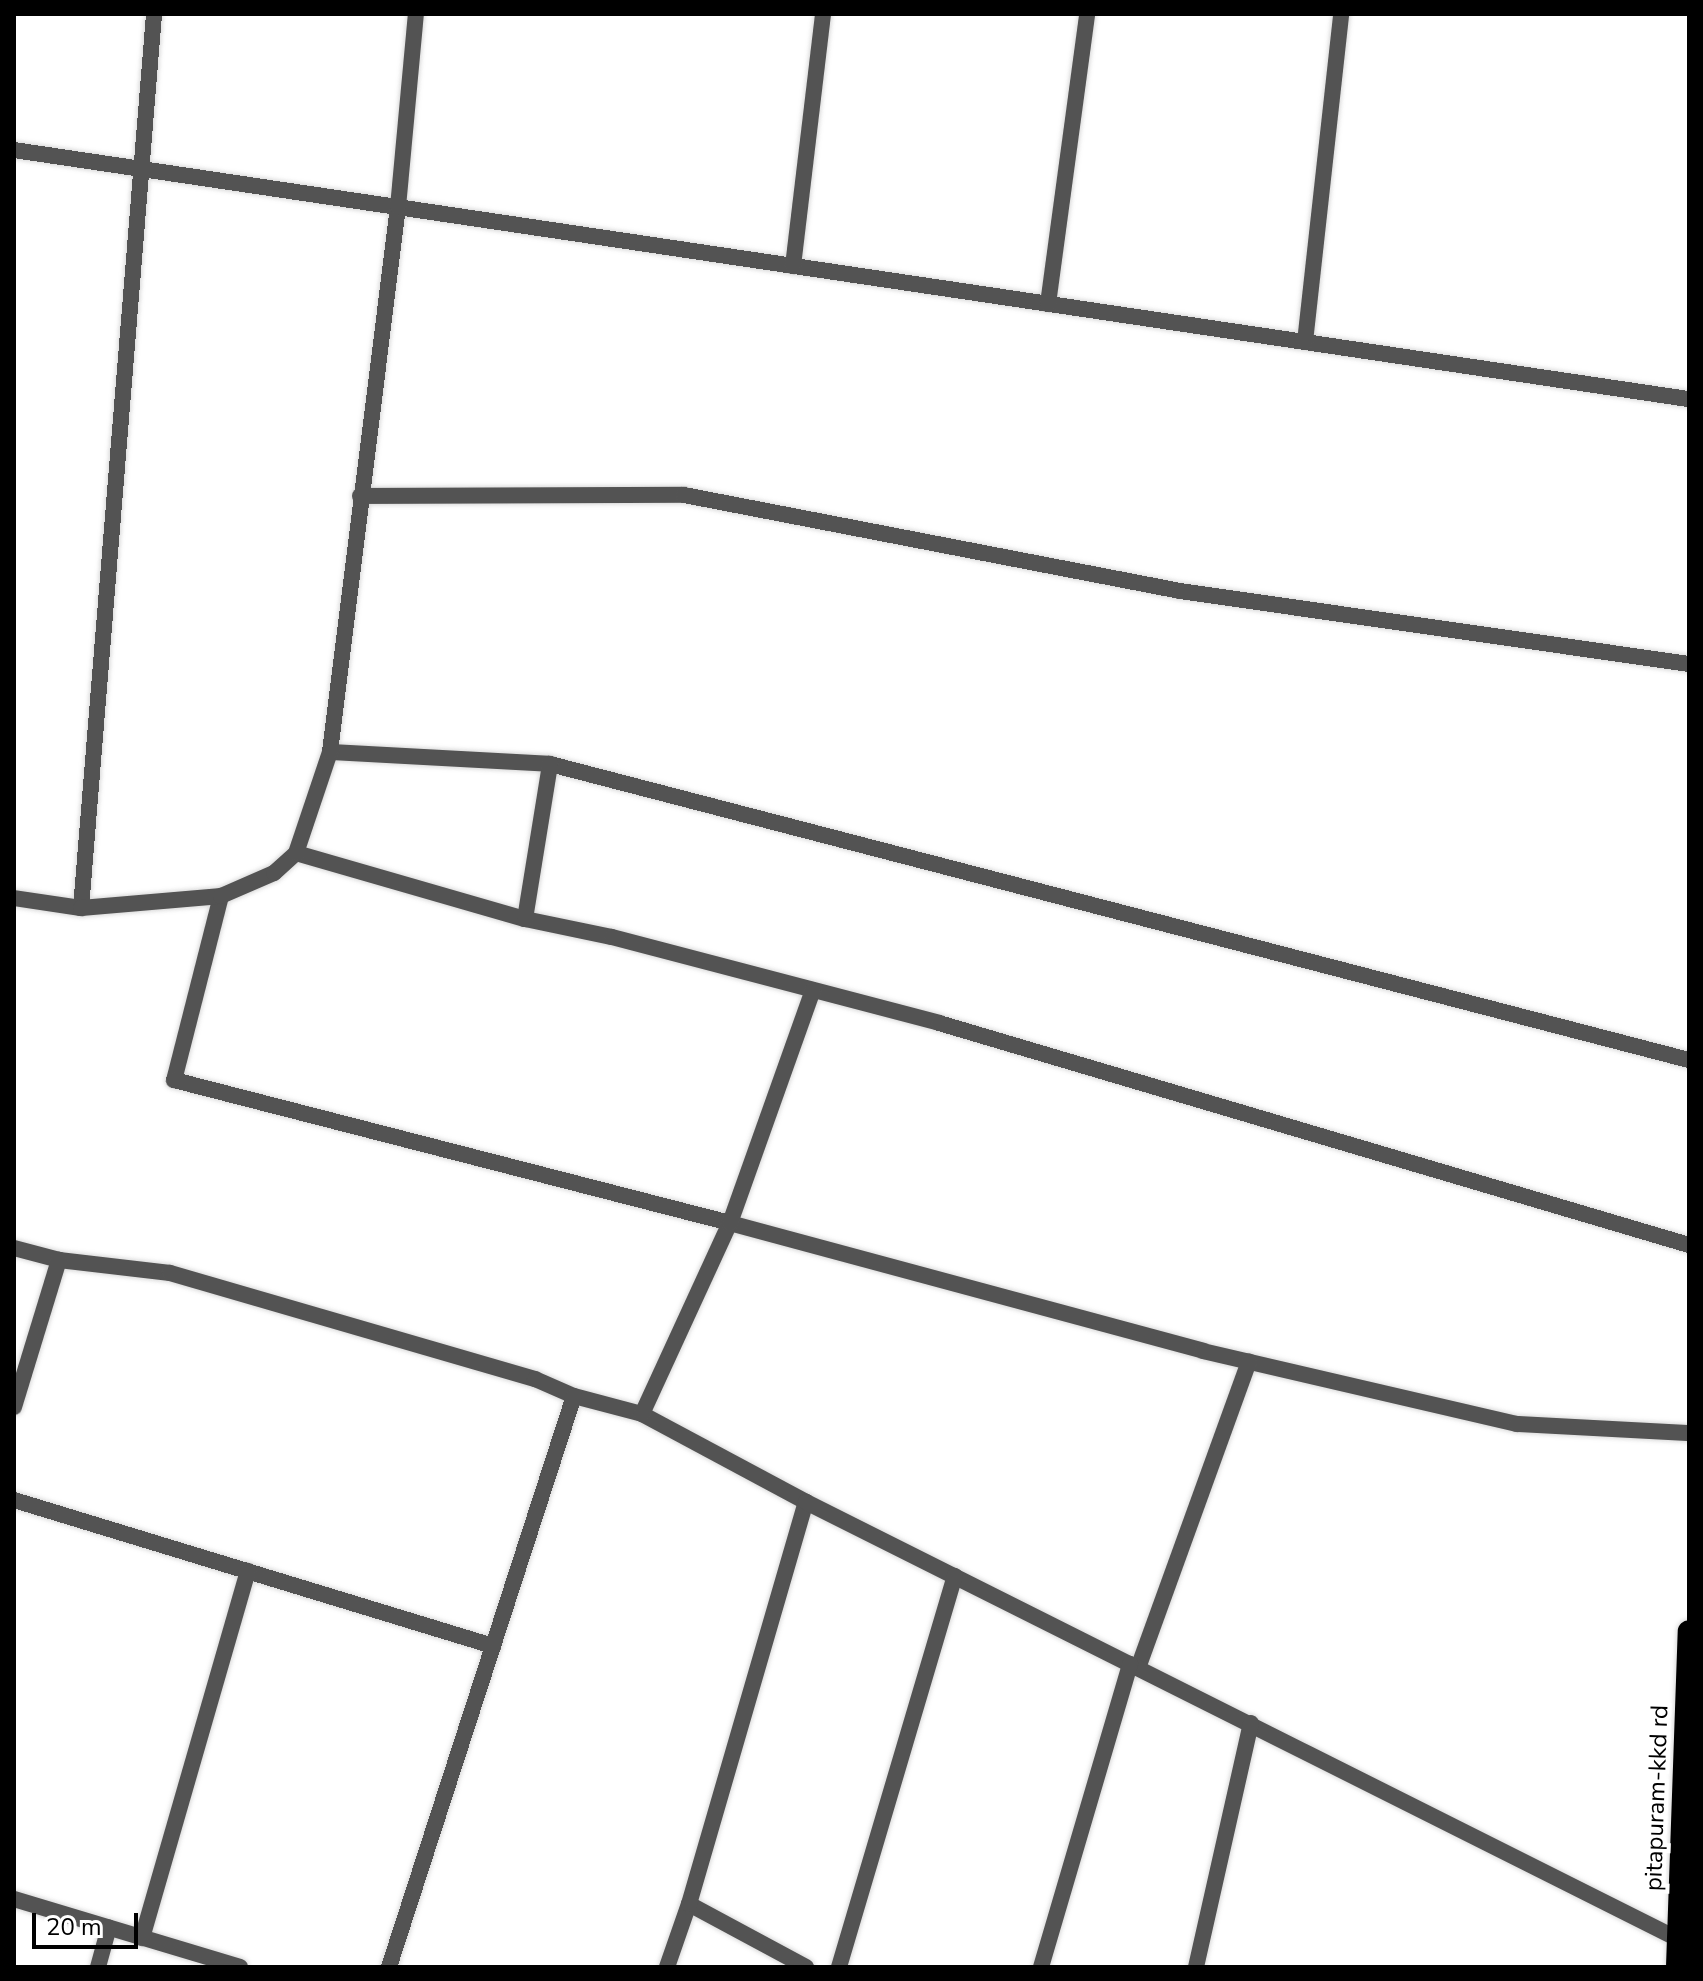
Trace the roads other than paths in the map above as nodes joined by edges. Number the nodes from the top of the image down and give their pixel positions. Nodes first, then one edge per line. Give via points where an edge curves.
1 (154, 14) edge
2 (416, 14) edge
3 (823, 14) edge
4 (1087, 14) edge
5 (1341, 14) edge
6 (14, 150) edge
7 (143, 169) junction
8 (398, 207) junction
9 (793, 266) junction
10 (1048, 304) junction
11 (1305, 342) junction
12 (1689, 399) edge
13 (360, 496) junction
14 (1689, 664) edge
15 (330, 752) junction
16 (550, 764) junction
17 (296, 853) junction
18 (221, 896) junction
19 (14, 898) edge
20 (81, 908) junction
21 (525, 919) junction
22 (813, 990) junction
23 (1689, 1060) edge
24 (730, 1223) junction
25 (1689, 1245) edge
26 (14, 1248) edge
27 (59, 1260) junction
28 (1249, 1362) junction
29 (574, 1396) junction
30 (14, 1407) edge
31 (642, 1414) junction
32 (1689, 1433) edge
33 (14, 1500) edge
34 (806, 1502) junction
35 (248, 1571) junction
36 (955, 1576) junction
37 (1689, 1631) edge
38 (493, 1646) junction
39 (1134, 1666) junction
40 (1251, 1723) junction
41 (14, 1899) edge
42 (689, 1904) junction
43 (109, 1927) junction
44 (142, 1938) junction
45 (1678, 1939) junction
46 (98, 1967) edge
47 (240, 1967) edge
48 (389, 1967) edge
49 (667, 1967) edge
50 (806, 1967) edge
51 (839, 1967) edge
52 (1041, 1967) edge
53 (1196, 1967) edge
54 (1677, 1967) edge

1 - 7 street
2 - 8 street
3 - 9 street
4 - 10 street
5 - 11 street
6 - 7 street
7 - 8 street
7 - 20 street
8 - 9 street
8 - 13 street
9 - 10 street
10 - 11 street
11 - 12 street
13 - 14 street via 684,495 1180,591
13 - 15 street
15 - 16 street
15 - 17 street
16 - 21 street
16 - 23 street
17 - 18 street via 274,873
17 - 21 street
18 - 20 street
18 - 24 street via 174,1080
19 - 20 street
21 - 22 street
22 - 24 street
22 - 25 street
24 - 28 street
24 - 31 street
26 - 27 street
27 - 29 street via 170,1273 535,1379
27 - 30 street
28 - 32 street via 1517,1424
28 - 39 street
29 - 31 street
29 - 38 street
31 - 34 street
33 - 35 street
34 - 36 street
34 - 42 street
35 - 38 street
35 - 44 street
36 - 39 street
36 - 51 street
37 - 45 highway, pitapuram-kkd rd
38 - 48 street
39 - 40 street
39 - 52 street
40 - 45 street
40 - 53 street
41 - 43 street
42 - 49 street
42 - 50 street
43 - 44 street
43 - 46 street
44 - 47 street
45 - 54 highway, pitapuram-kkd rd

